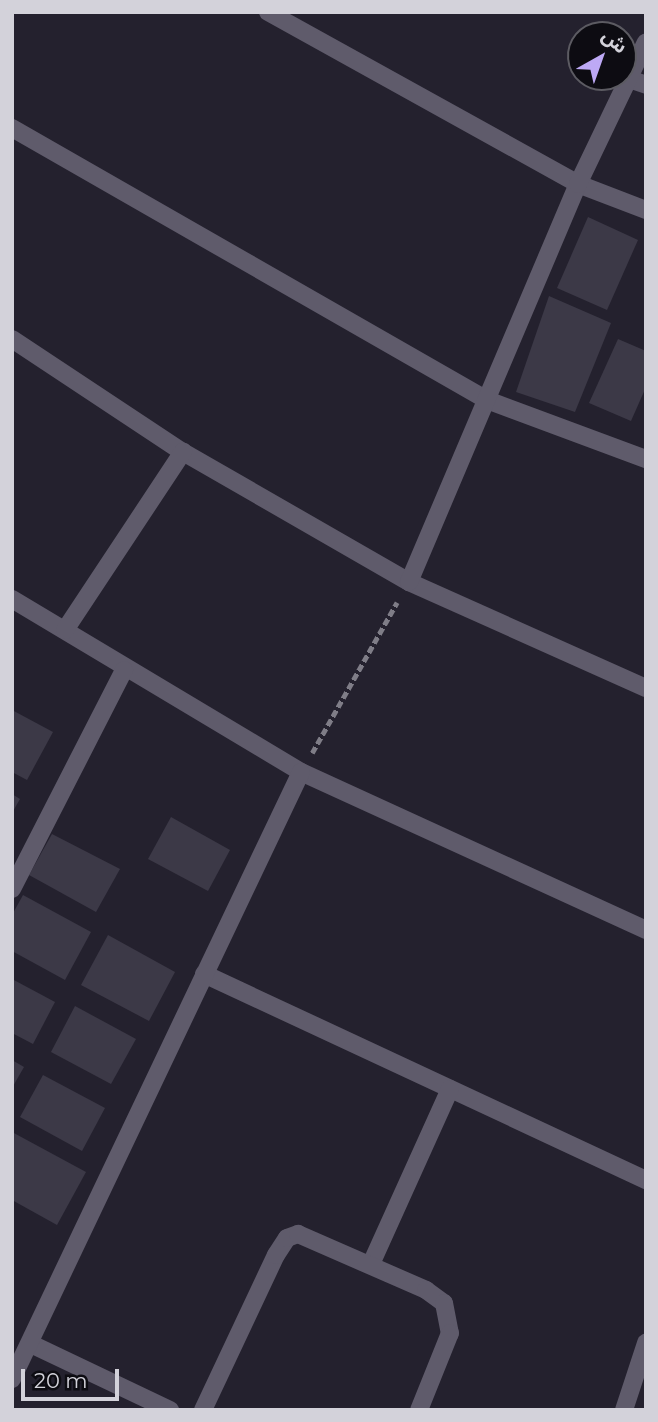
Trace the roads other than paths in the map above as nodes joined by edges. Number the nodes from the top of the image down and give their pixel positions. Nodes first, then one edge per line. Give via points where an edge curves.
1 (268, 12) edge
2 (646, 42) edge
3 (638, 82) edge
4 (12, 128) edge
5 (578, 184) junction
6 (646, 210) edge
7 (12, 339) edge
8 (487, 400) junction
9 (183, 452) junction
10 (646, 459) edge
11 (408, 582) junction
12 (12, 599) edge
13 (65, 630) junction
14 (124, 670) junction
15 (646, 688) edge
16 (301, 772) junction
17 (12, 889) edge
18 (646, 930) edge
19 (204, 974) junction
20 (450, 1089) junction
21 (646, 1180) edge
22 (371, 1264) junction
23 (646, 1343) edge
24 (30, 1344) junction
25 (12, 1379) edge
26 (639, 1383) edge
27 (170, 1410) edge
28 (203, 1410) edge
29 (419, 1410) edge
30 (624, 1410) edge

1 - 5 street
2 - 3 street
3 - 5 street
4 - 8 street
5 - 6 street
5 - 8 street
7 - 9 street
8 - 10 street
8 - 11 street
9 - 11 street
9 - 13 street
11 - 15 street
12 - 13 street
13 - 14 street
14 - 16 street
14 - 17 street
16 - 18 street
16 - 19 street
19 - 20 street
19 - 24 street
20 - 21 street
20 - 22 street
22 - 28 street via 317,1239 298,1234 287,1238
22 - 29 street via 437,1296 450,1316 450,1333
23 - 26 street
24 - 25 street
24 - 27 street
26 - 30 street

